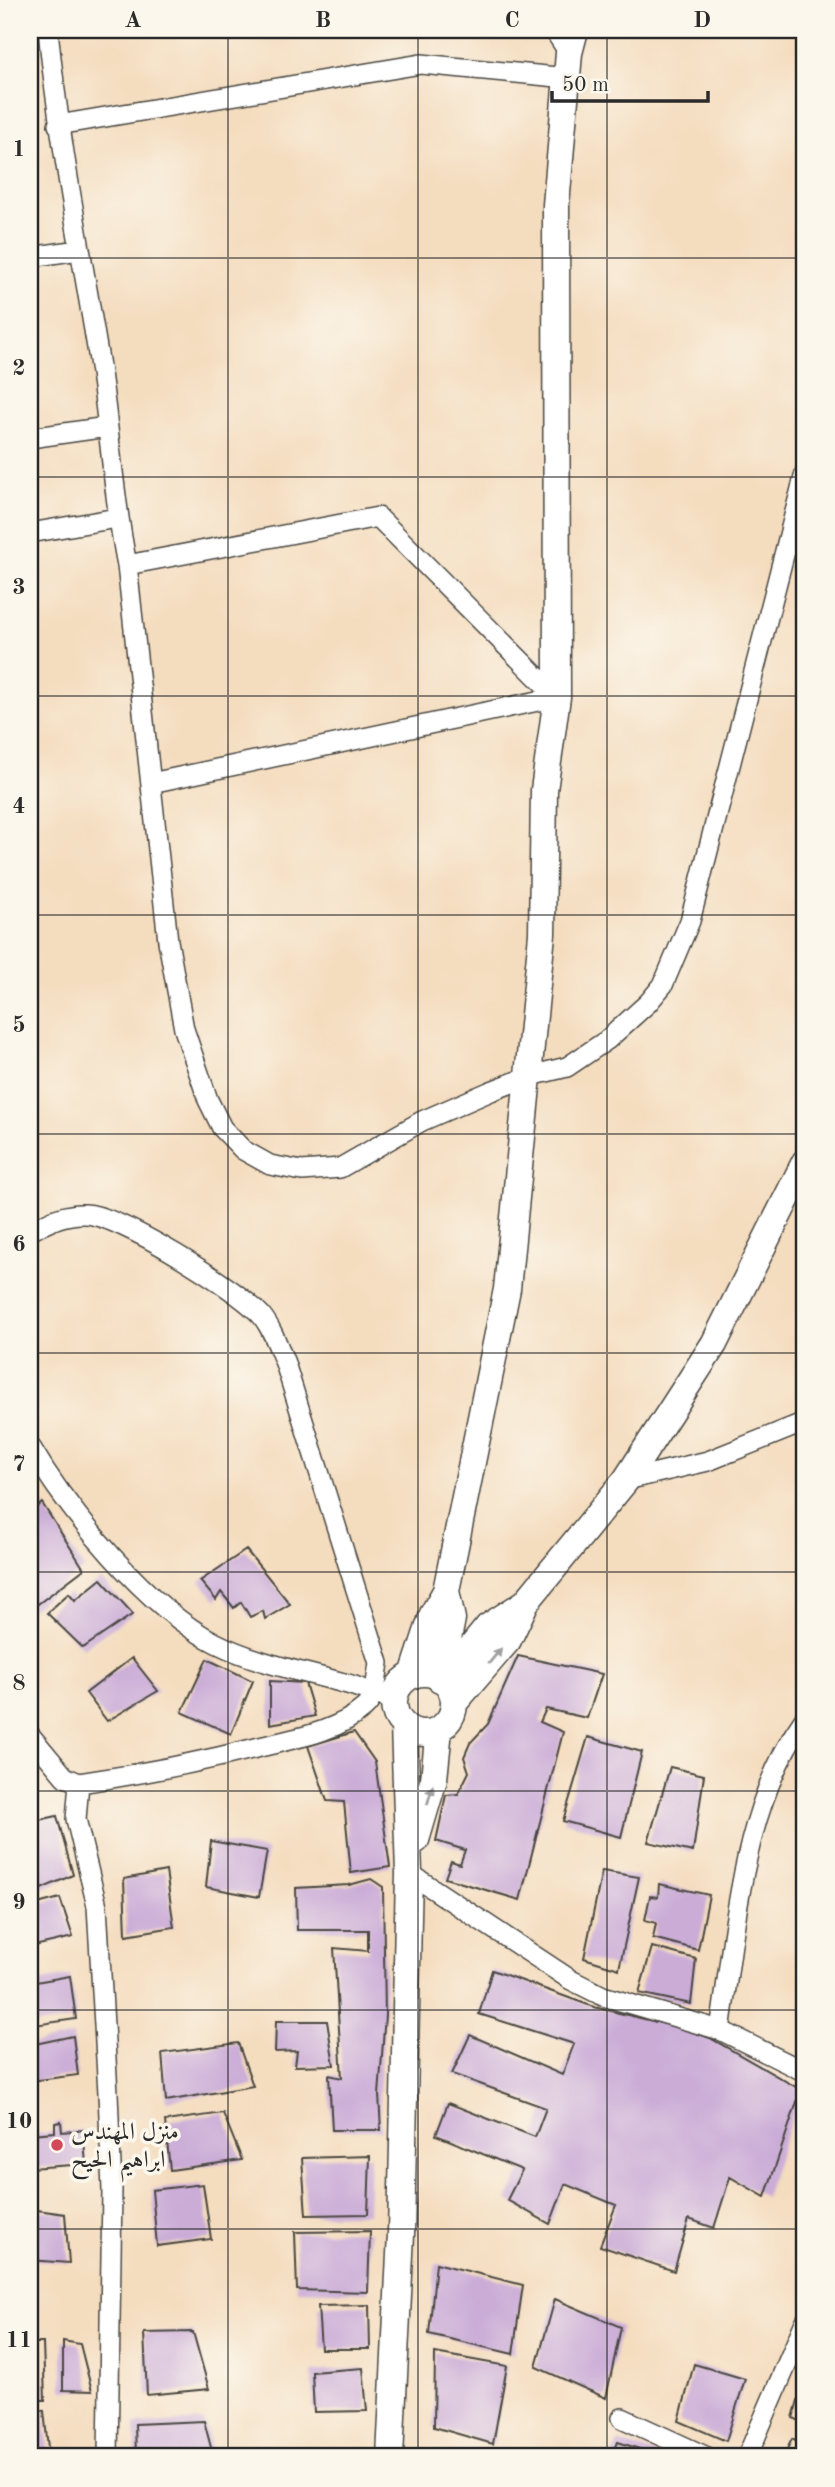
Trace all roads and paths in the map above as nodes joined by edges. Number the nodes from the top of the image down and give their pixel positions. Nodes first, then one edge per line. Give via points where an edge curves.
1 (48, 30) edge
2 (554, 30) edge
3 (571, 53) edge
4 (58, 125) junction
5 (79, 250) junction
6 (30, 257) edge
7 (107, 427) junction
8 (30, 438) edge
9 (805, 473) edge
10 (117, 518) junction
11 (30, 533) edge
12 (127, 565) junction
13 (557, 697) junction
14 (151, 783) junction
15 (530, 1076) junction
16 (805, 1162) edge
17 (30, 1231) edge
18 (805, 1422) edge
19 (30, 1446) edge
20 (626, 1480) junction
21 (446, 1591) junction
22 (413, 1675) junction
23 (446, 1687) junction
24 (384, 1698) junction
25 (805, 1718) edge
26 (404, 1726) junction
27 (439, 1729) junction
28 (30, 1735) edge
29 (79, 1783) junction
30 (409, 1866) junction
31 (720, 2030) junction
32 (805, 2072) edge
33 (805, 2325) edge
34 (622, 2418) dead end
35 (108, 2457) edge
36 (390, 2457) edge
37 (707, 2457) edge
38 (747, 2457) edge

1 - 4 street
2 - 3 street
3 - 4 street via 421,64
3 - 13 street via 556,205
4 - 5 street
5 - 6 street
5 - 7 street
7 - 8 street
7 - 10 street
9 - 15 street via 690,921 676,959 648,1003 607,1040 568,1067
10 - 11 street
10 - 12 street
12 - 13 street via 378,517
12 - 14 street
13 - 14 street
13 - 15 street via 544,790 542,934
14 - 15 street via 168,941 184,1029 208,1100 222,1128 243,1150 270,1165 302,1171 340,1168 422,1121
15 - 21 street via 507,1289
16 - 20 street via 714,1344
17 - 24 street via 58,1217 87,1214 114,1221 205,1274 261,1315 285,1363 379,1663
18 - 20 street via 708,1461
19 - 24 street via 94,1535 185,1625 249,1657
20 - 23 street via 526,1602 488,1628
21 - 22 street via 433,1614
21 - 23 street via 452,1619
22 - 23 street via 427,1673
22 - 24 street
23 - 27 street via 451,1715
24 - 26 street
24 - 29 street via 348,1719 304,1736 168,1771
25 - 31 street via 767,1786 740,1898
26 - 27 street via 421,1733
26 - 30 street
30 -> 27 street via 434,1779
28 - 29 street via 65,1777
29 - 35 street via 76,1819 97,1906 108,2093
30 - 31 street via 571,1980 603,1996
30 - 36 street via 401,2234
31 - 32 street
33 - 38 street
34 - 37 street

